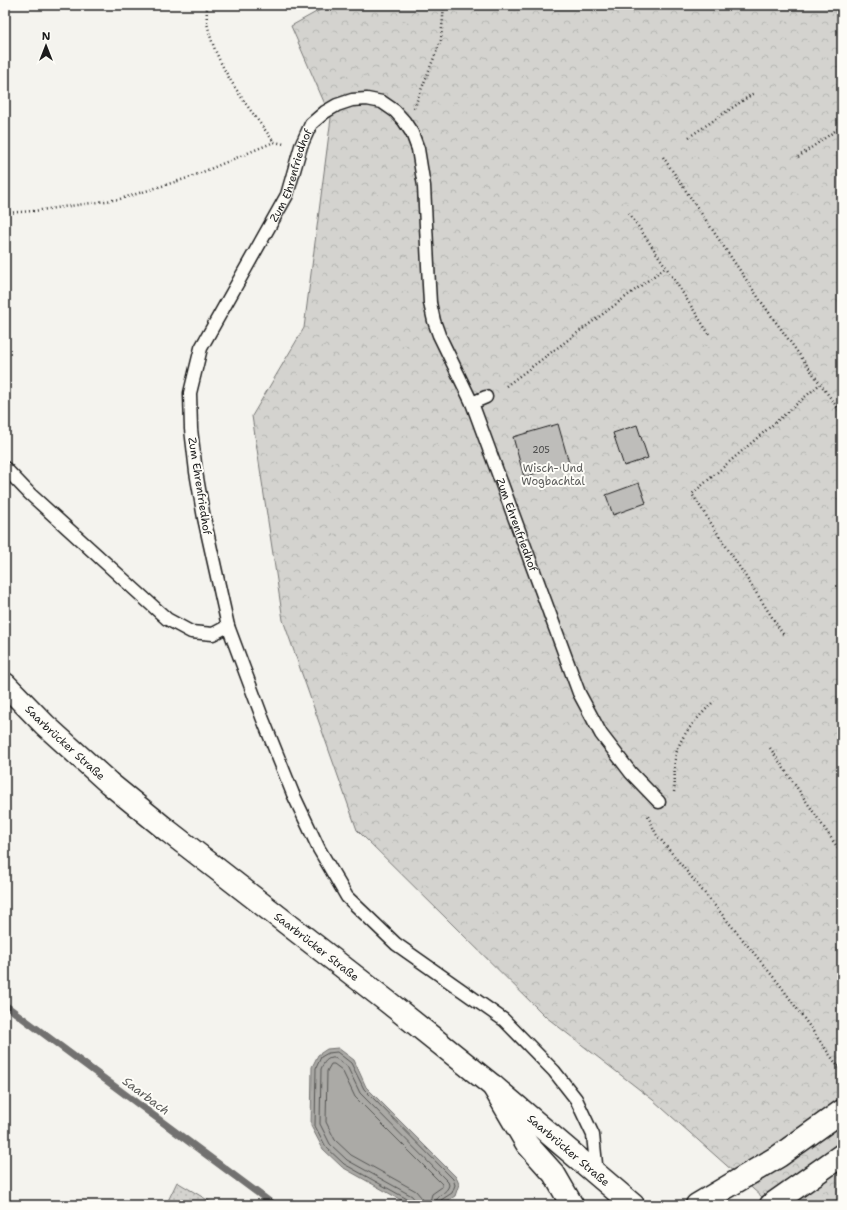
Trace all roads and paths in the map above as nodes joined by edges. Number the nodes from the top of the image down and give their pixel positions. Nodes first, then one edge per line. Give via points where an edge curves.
1 (207, 5) edge
2 (444, 5) edge
3 (754, 93) dead end
4 (404, 121) junction
5 (842, 126) edge
6 (689, 137) dead end
7 (274, 142) junction
8 (301, 146) junction
9 (663, 157) dead end
10 (798, 157) dead end
11 (5, 213) edge
12 (629, 213) dead end
13 (666, 267) junction
14 (709, 334) dead end
15 (820, 384) junction
16 (506, 386) dead end
17 (486, 397) dead end
18 (472, 403) junction
19 (842, 414) edge
20 (5, 468) edge
21 (228, 626) junction
22 (783, 634) dead end
23 (5, 684) edge
24 (714, 701) dead end
25 (770, 748) dead end
26 (674, 777) dead end
27 (659, 802) dead end
28 (647, 815) dead end
29 (842, 854) edge
30 (842, 1064) edge
31 (838, 1066) junction
32 (842, 1072) edge
33 (493, 1086) junction
34 (842, 1111) edge
35 (842, 1155) edge
36 (598, 1175) junction
37 (572, 1205) edge
38 (633, 1205) edge
39 (697, 1205) edge
40 (771, 1205) edge

1 - 7 path via 208,26 219,60
2 - 4 path via 441,40 415,106
3 - 6 path
4 - 8 lane, Zum Ehrenfriedhof via 382,102 352,100 325,112 311,124
4 - 18 lane, Zum Ehrenfriedhof via 412,133 421,164 430,303 434,321
5 - 10 path
7 - 8 path
7 - 11 path via 191,177 120,198
8 - 21 lane, Zum Ehrenfriedhof via 287,195 201,348 190,392 196,472
9 - 15 path
12 - 13 path
13 - 14 path
13 - 16 path
15 - 19 path
15 - 22 path via 692,494
17 - 18 lane
18 - 27 lane, Zum Ehrenfriedhof via 579,693 601,734 630,773
20 - 21 lane via 167,619 191,632 213,634
21 - 36 lane, Zum Ehrenfriedhof via 293,794 319,849 347,897 396,944 504,1020 554,1071 576,1099 593,1135
23 - 33 main road, Saarbrücker Straße via 50,731 168,832
24 - 26 path via 689,727 682,739 676,755
25 - 29 path
28 - 31 path via 656,834 780,985
30 - 31 path
31 - 32 path
33 - 36 main road, Saarbrücker Straße
33 - 37 main road via 527,1144 554,1174
34 - 39 main road via 779,1156
35 - 40 main road
36 - 38 main road, Saarbrücker Straße

